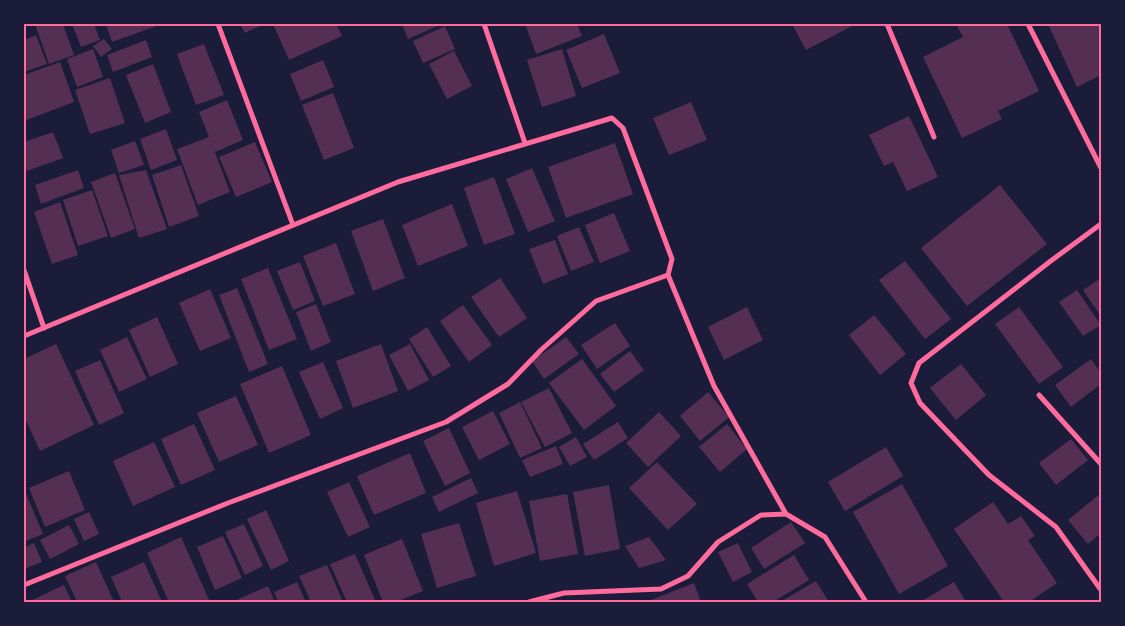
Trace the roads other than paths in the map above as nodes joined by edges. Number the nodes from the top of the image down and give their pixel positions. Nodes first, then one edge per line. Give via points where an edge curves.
1 (218, 24) edge
2 (484, 24) edge
3 (887, 24) edge
4 (1028, 24) edge
5 (934, 137) dead end
6 (525, 143) junction
7 (1101, 168) edge
8 (1101, 224) edge
9 (293, 225) junction
10 (24, 270) edge
11 (668, 275) junction
12 (44, 328) junction
13 (24, 336) edge
14 (1039, 396) dead end
15 (1101, 464) edge
16 (786, 514) junction
17 (24, 585) edge
18 (1101, 590) edge
19 (529, 602) edge
20 (866, 602) edge

1 - 9 street
2 - 6 street
3 - 5 street
4 - 7 street
6 - 9 street via 398,182
6 - 11 street via 612,118 622,128 672,260
8 - 18 street via 919,363 911,384 920,403 989,475 1056,527
9 - 12 street
10 - 12 street
11 - 16 street via 714,386
11 - 17 street via 596,302 508,384 446,422 228,503
12 - 13 street
14 - 15 street
16 - 19 street via 761,515 718,542 688,576 661,589 564,593
16 - 20 street via 825,537

